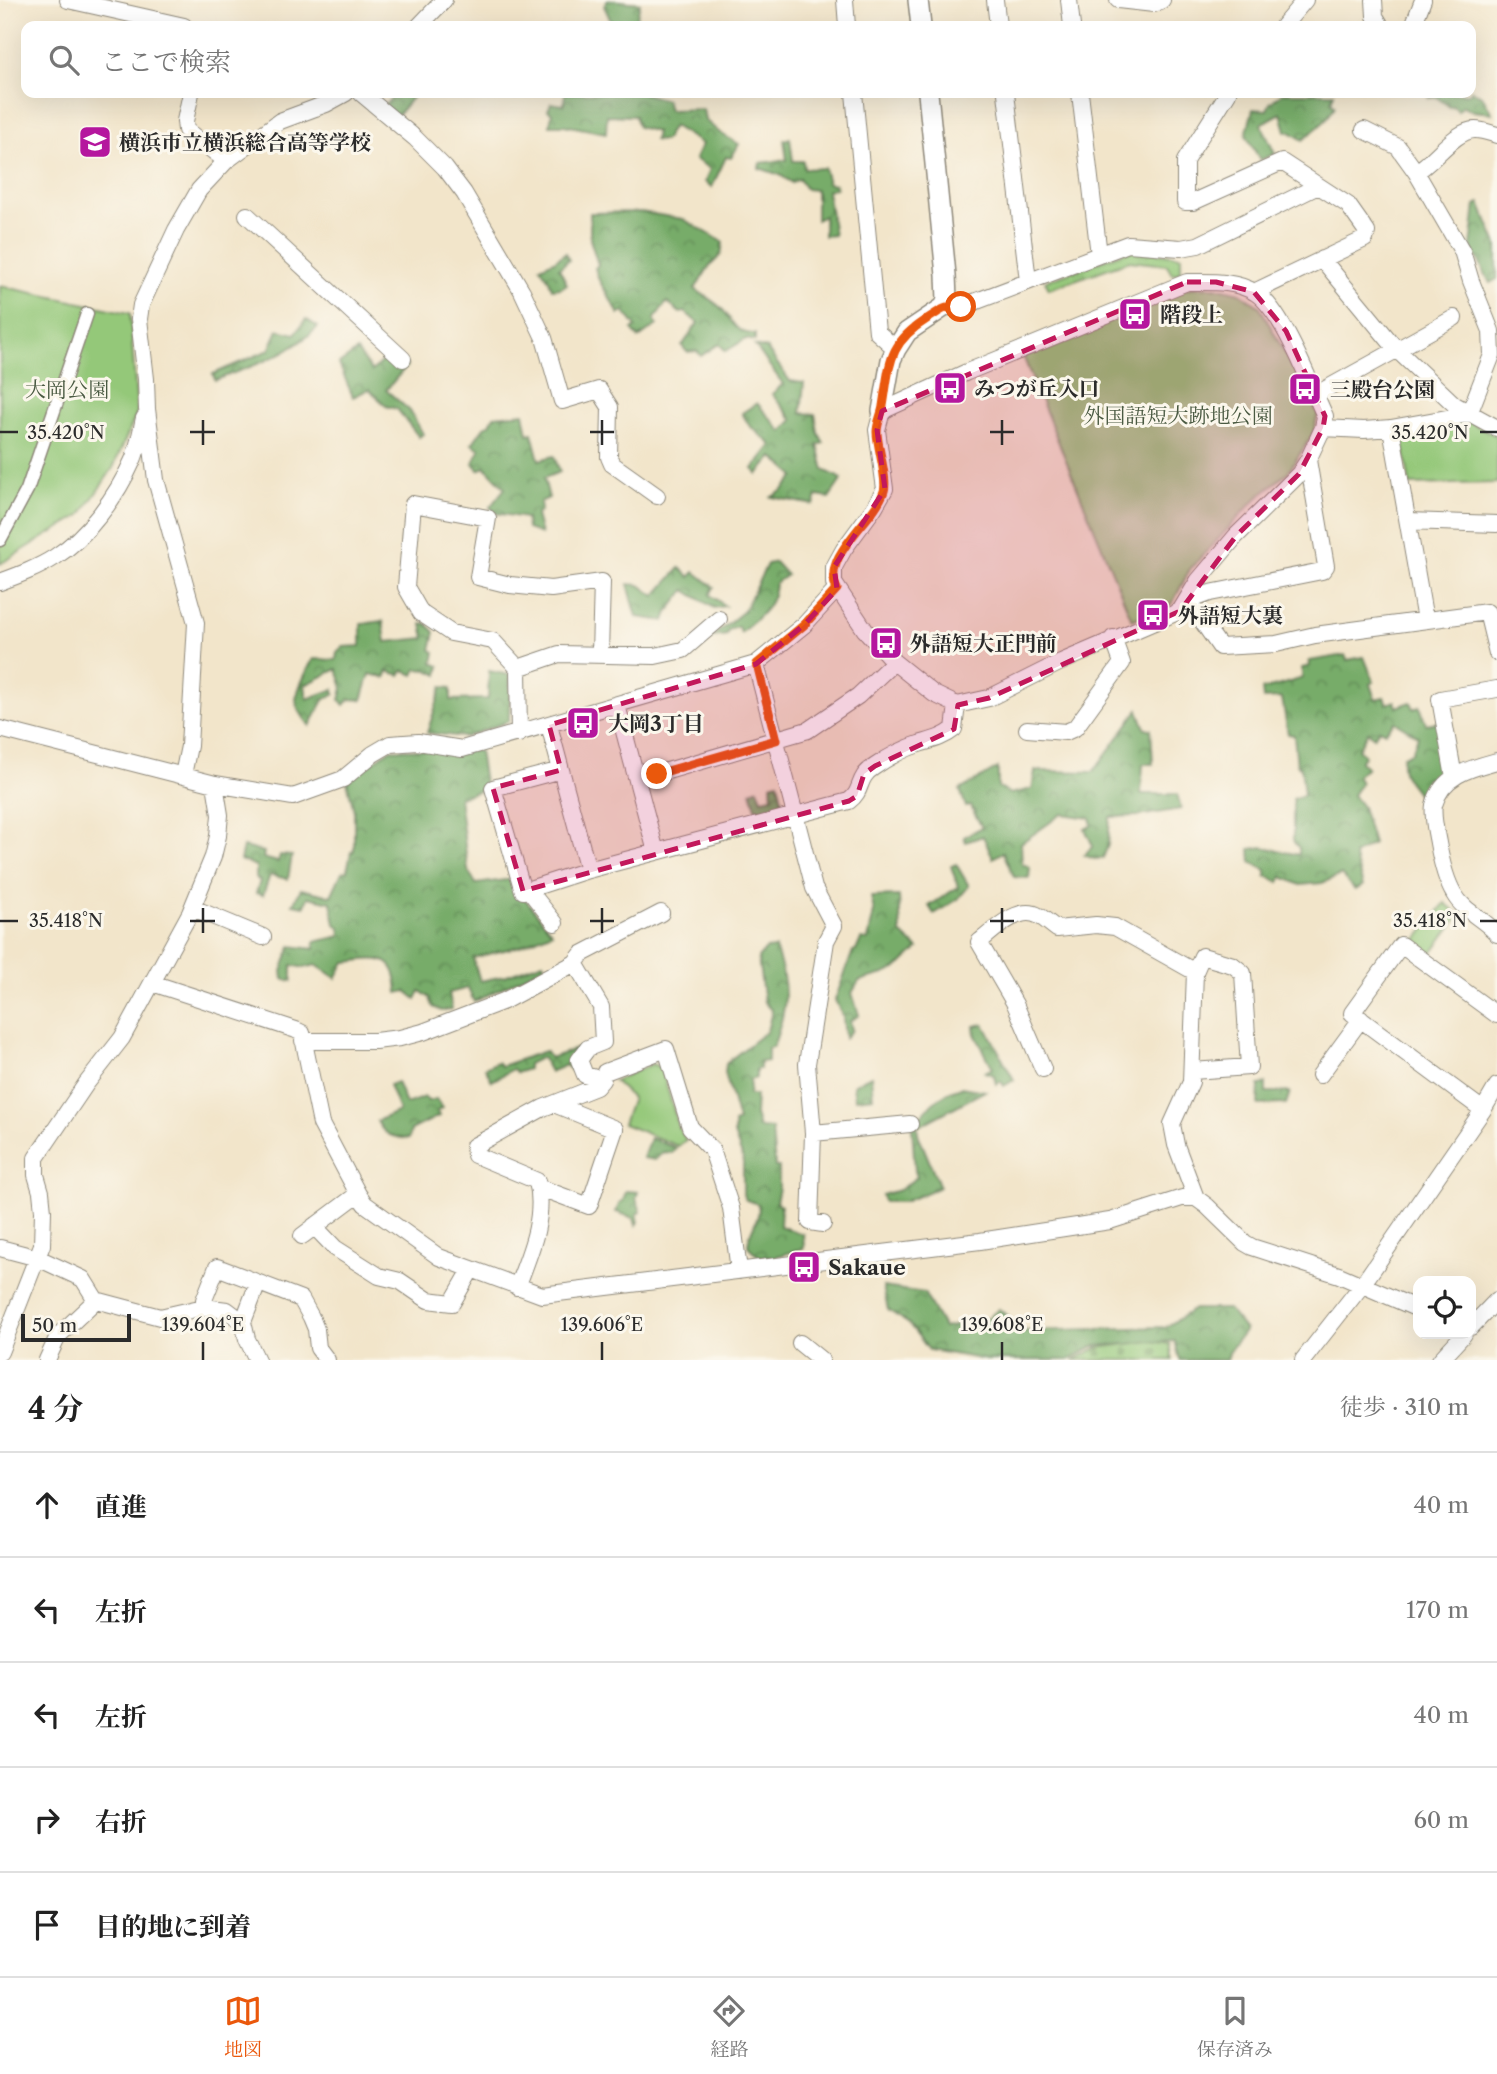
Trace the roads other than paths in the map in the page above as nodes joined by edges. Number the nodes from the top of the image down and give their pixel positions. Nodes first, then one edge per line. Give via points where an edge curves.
1 (68, 0) edge
2 (444, 0) edge
3 (845, 0) edge
4 (918, 0) edge
5 (995, 0) edge
6 (1069, 0) edge
7 (1118, 0) edge
8 (1162, 0) edge
9 (1305, 0) edge
10 (1374, 0) edge
11 (1423, 0) edge
12 (162, 21) edge
13 (424, 21) edge
14 (847, 21) edge
15 (920, 21) edge
16 (997, 21) edge
17 (1071, 21) edge
18 (1287, 21) edge
19 (1378, 21) edge
20 (1415, 21) edge
21 (190, 98) edge
22 (337, 98) edge
23 (367, 98) edge
24 (854, 98) edge
25 (929, 98) edge
26 (1007, 98) edge
27 (1081, 98) edge
28 (1225, 98) edge
29 (1364, 130) dead end
30 (1497, 135) edge
31 (226, 161) junction
32 (1416, 172) junction
33 (1318, 186) junction
34 (247, 215) dead end
35 (1099, 255) junction
36 (1322, 259) junction
37 (1028, 281) junction
38 (1254, 292) junction
39 (944, 307) junction
40 (87, 314) dead end
41 (1454, 318) dead end
42 (896, 349) junction
43 (1396, 350) junction
44 (403, 359) dead end
45 (1315, 395) junction
46 (146, 409) junction
47 (882, 411) junction
48 (1469, 414) junction
49 (1323, 428) junction
50 (1391, 428) junction
51 (1497, 428) edge
52 (1308, 460) junction
53 (657, 496) dead end
54 (1408, 521) junction
55 (1497, 524) edge
56 (0, 540) edge
57 (0, 582) edge
58 (837, 589) junction
59 (1188, 601) junction
60 (719, 619) dead end
61 (1425, 620) junction
62 (1113, 638) junction
63 (600, 653) junction
64 (1497, 653) edge
65 (894, 662) junction
66 (757, 664) junction
67 (518, 668) junction
68 (1497, 690) edge
69 (617, 705) junction
70 (957, 705) junction
71 (550, 725) junction
72 (0, 729) edge
73 (1027, 729) dead end
74 (519, 734) junction
75 (776, 740) junction
76 (1497, 761) edge
77 (561, 770) junction
78 (657, 774) dead end
79 (183, 775) junction
80 (1454, 777) junction
81 (215, 784) junction
82 (795, 815) junction
83 (656, 852) junction
84 (588, 870) junction
85 (528, 889) junction
86 (192, 908) junction
87 (661, 913) dead end
88 (555, 923) dead end
89 (1497, 934) edge
90 (263, 937) dead end
91 (575, 963) junction
92 (1195, 972) junction
93 (152, 983) junction
94 (1497, 1014) edge
95 (1361, 1019) junction
96 (303, 1041) junction
97 (1043, 1069) dead end
98 (1192, 1070) junction
99 (1320, 1075) dead end
100 (602, 1080) junction
101 (1497, 1086) edge
102 (554, 1104) junction
103 (1483, 1110) junction
104 (910, 1124) dead end
105 (813, 1133) junction
106 (538, 1187) junction
107 (358, 1194) junction
108 (1196, 1198) junction
109 (822, 1224) dead end
110 (0, 1248) edge
111 (38, 1258) junction
112 (471, 1270) junction
113 (739, 1271) junction
114 (258, 1283) junction
115 (1362, 1285) junction
116 (517, 1287) junction
117 (96, 1300) junction
118 (1497, 1300) edge
119 (204, 1307) junction
120 (1413, 1307) edge
121 (243, 1322) junction
122 (1476, 1322) edge
123 (1459, 1339) edge
124 (800, 1343) dead end
125 (0, 1352) edge
126 (47, 1360) edge
127 (257, 1360) edge
128 (327, 1360) edge
129 (821, 1360) edge
130 (1303, 1360) edge
131 (1440, 1360) edge

1 - 12 street
2 - 13 street
3 - 14 street
4 - 15 street
5 - 16 street
6 - 17 street
7 - 8 street via 1154,4
9 - 18 street
10 - 19 street
11 - 20 street
21 - 31 street via 186,130
22 - 31 street via 280,121
23 - 53 street via 436,159 464,193 522,291 544,338 562,401 599,390 610,407 612,464
24 - 42 street via 877,332
25 - 39 street via 948,289
26 - 37 street
27 - 35 street
28 - 33 street via 1185,161 1185,202 1282,162
29 - 32 street via 1398,146
30 - 32 street via 1472,130 1462,133
31 - 46 street via 187,210 141,305
32 - 48 street via 1462,251 1491,331 1492,355
33 - 35 street via 1198,245 1128,244
33 - 36 street via 1348,205 1367,232 1364,239
34 - 44 street
35 - 37 street
36 - 38 street
36 - 43 street
37 - 39 street via 961,307
38 - 45 street via 1271,306 1286,331
38 - 47 street via 1216,282 1187,282
39 - 42 street via 907,332
40 - 56 street via 27,491
41 - 43 street
42 - 47 street
43 - 45 street
43 - 48 street
45 - 49 street via 1325,415
46 - 57 street via 134,458 91,525 56,556
46 - 79 street via 156,481 195,623 189,746
47 - 58 street via 877,430 885,489 834,567
48 - 50 street
48 - 51 street
49 - 50 street
49 - 52 street
50 - 54 street
52 - 59 street via 1236,536 1198,581
52 - 59 street via 1326,566 1322,571
54 - 55 street
54 - 61 street
58 - 65 street
58 - 66 street via 804,625
59 - 61 street via 1220,647 1276,644
59 - 62 street via 1180,611
60 - 63 street via 683,650 655,656
61 - 64 street via 1488,612
62 - 70 street via 989,698
62 - 73 street via 1122,663 1075,728 1066,732
63 - 67 street via 559,654
63 - 67 street via 602,582 551,589 478,577 488,518 413,504 406,587 421,613 452,633 493,641
65 - 70 street via 934,694
65 - 75 street via 858,696 808,730
66 - 69 street
66 - 75 street
67 - 74 street
68 - 80 street via 1440,699
69 - 71 street
69 - 83 street
70 - 82 street via 954,729 946,736 875,766 864,774 857,796 849,801
71 - 74 street
71 - 77 street
72 - 79 street
74 - 81 street via 462,749 418,742 390,744 343,779 293,797
75 - 78 street
75 - 82 street
76 - 80 street
77 - 84 street
77 - 85 street via 493,788 523,891
79 - 81 street
80 - 89 street via 1434,808 1442,863 1454,895
81 - 86 street via 218,836
82 - 83 street
82 - 105 street via 814,888 834,926 826,941 807,1064
83 - 84 street
84 - 85 street
85 - 88 street
86 - 90 street
86 - 93 street
87 - 91 street via 582,954
91 - 96 street via 504,1001 423,1032 375,1041
91 - 100 street via 601,1007 603,1042 588,1048 579,1060 585,1075
92 - 97 street via 1115,927 1057,929 1030,913 1012,916 979,942 1015,1004
92 - 98 street
92 - 98 street via 1202,956 1233,965 1243,973 1249,1067
93 - 96 street via 296,1030
93 - 111 street via 122,1038 36,1158 44,1229
94 - 95 street via 1401,945 1352,1013
95 - 99 street
95 - 103 street
96 - 107 street via 321,1124
98 - 108 street via 1172,1124
100 - 102 street via 596,1087
100 - 113 street via 605,1072 666,1049 690,1127 712,1150 731,1208
101 - 103 street
102 - 106 street via 474,1146 475,1156 537,1181
102 - 106 street via 615,1129 589,1206
103 - 115 street
104 - 105 street
105 - 109 street via 810,1222
106 - 116 street via 537,1234
107 - 112 street via 365,1204 439,1257
107 - 112 street via 308,1231 379,1276 400,1281 428,1300 452,1303
108 - 113 street via 1182,1198 1110,1221
108 - 115 street via 1252,1247
110 - 111 street
111 - 117 street via 83,1279
111 - 125 street
112 - 116 street
113 - 116 street via 542,1295
114 - 119 street via 217,1267
114 - 121 street
114 - 128 street via 301,1299 316,1329 318,1348
115 - 120 street
115 - 130 street
117 - 119 street via 160,1317
117 - 126 street via 58,1336
118 - 122 street
119 - 121 street via 227,1310
121 - 127 street
123 - 131 street
124 - 129 street

